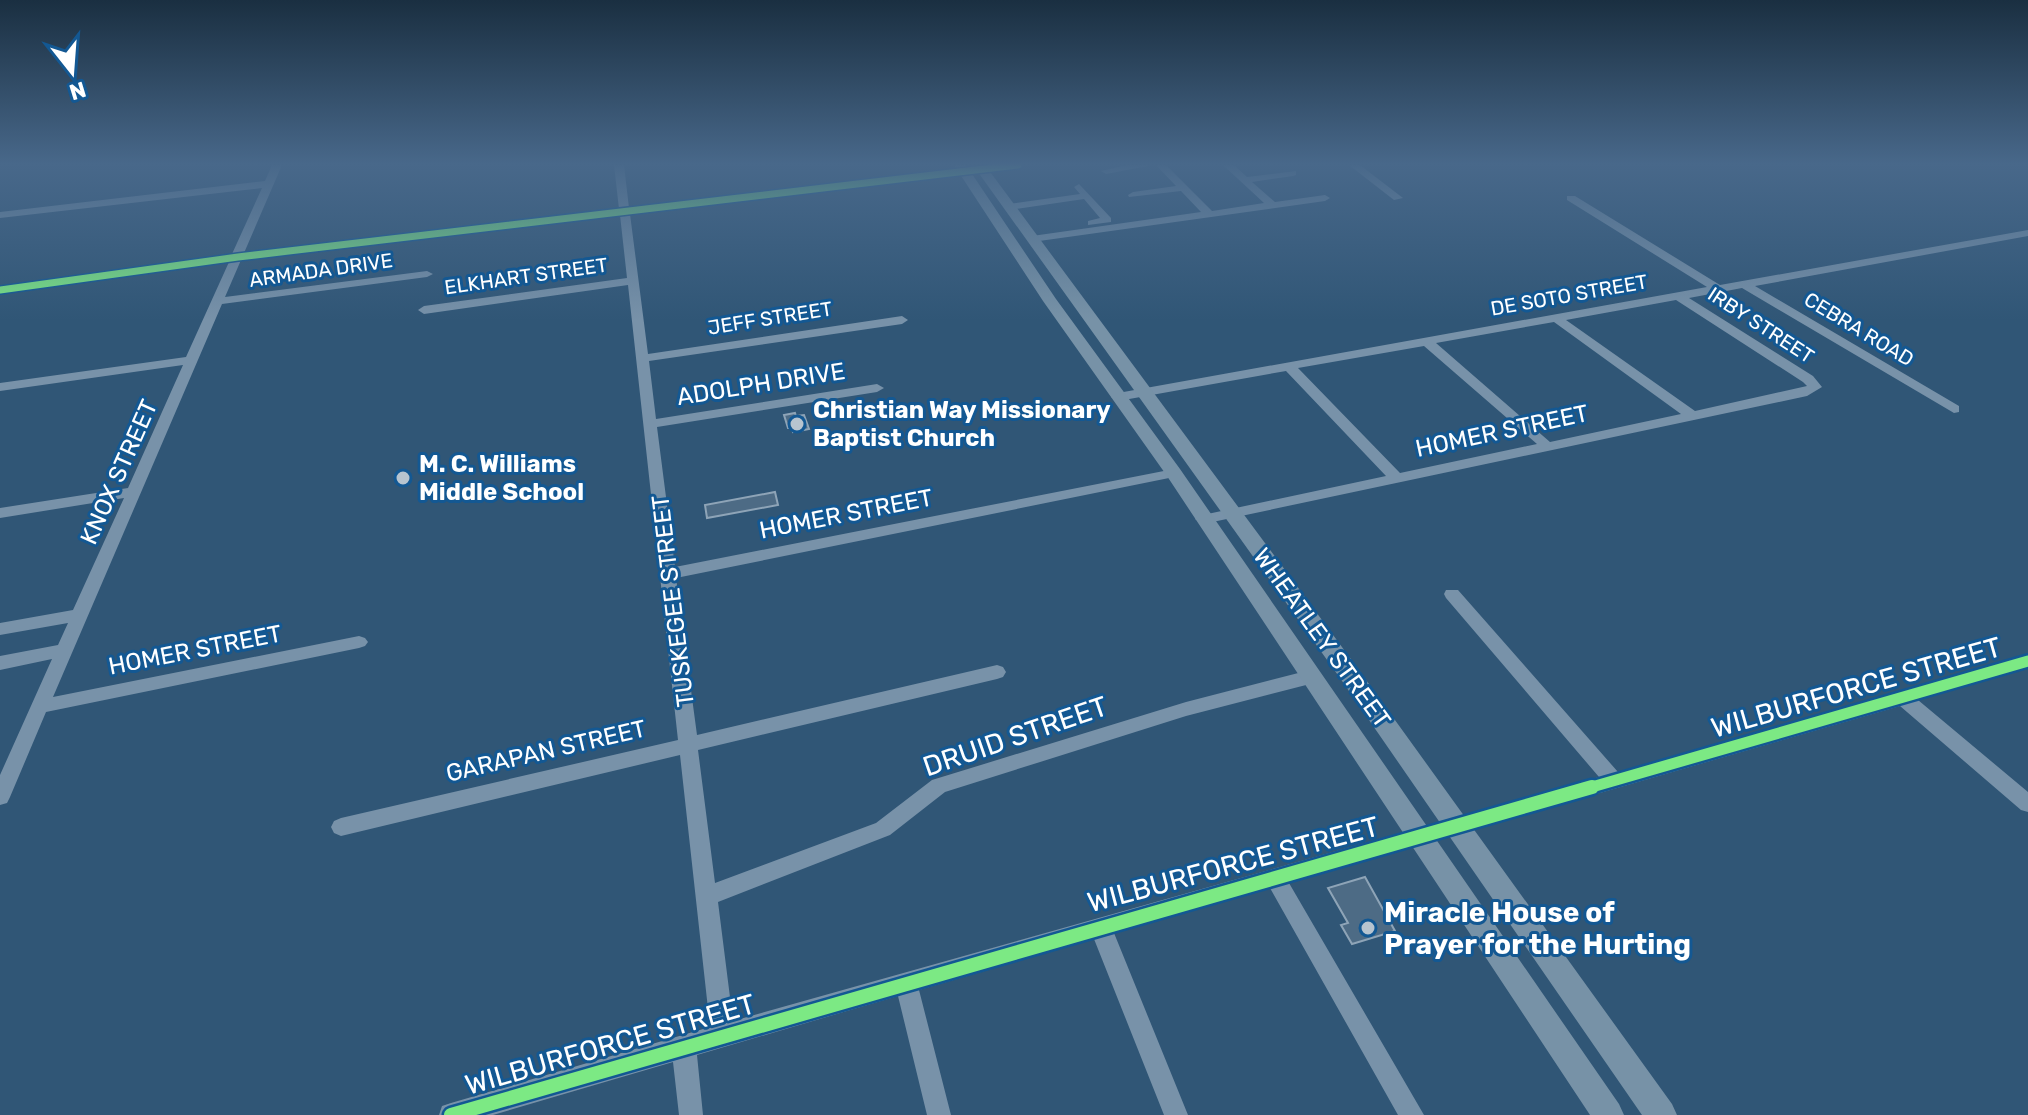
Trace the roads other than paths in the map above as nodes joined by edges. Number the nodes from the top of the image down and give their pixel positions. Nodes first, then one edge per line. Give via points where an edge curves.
1 (254, 217) edge
2 (582, 217) edge
3 (626, 217) edge
4 (994, 217) edge
5 (1016, 217) edge
6 (1104, 217) edge
7 (1184, 217) edge
8 (1602, 217) edge
9 (2028, 233) edge
10 (1006, 235) junction
11 (1030, 236) junction
12 (238, 257) junction
13 (427, 274) dead end
14 (633, 281) junction
15 (1744, 284) junction
16 (1718, 289) junction
17 (0, 290) edge
18 (1678, 296) junction
19 (219, 301) junction
20 (1080, 302) junction
21 (1054, 306) junction
22 (424, 310) dead end
23 (1556, 318) junction
24 (902, 320) dead end
25 (1427, 342) junction
26 (644, 358) junction
27 (193, 360) junction
28 (1289, 366) junction
29 (0, 387) edge
30 (877, 388) dead end
31 (1811, 391) joint
32 (1144, 392) junction
33 (1118, 397) junction
34 (1954, 409) dead end
35 (1692, 416) junction
36 (651, 424) junction
37 (1547, 446) junction
38 (1174, 473) junction
39 (1396, 478) junction
40 (136, 491) junction
41 (0, 513) edge
42 (1232, 513) junction
43 (1203, 519) junction
44 (669, 574) junction
45 (1452, 594) dead end
46 (80, 615) junction
47 (0, 629) edge
48 (1321, 635) junction
49 (359, 642) dead end
50 (1287, 643) junction
51 (63, 650) junction
52 (2028, 661) edge
53 (0, 663) edge
54 (997, 672) dead end
55 (1310, 677) junction
56 (1903, 698) junction
57 (42, 706) junction
58 (690, 744) junction
59 (1615, 782) junction
60 (0, 797) edge
61 (2028, 804) edge
62 (341, 827) dead end
63 (1456, 828) junction
64 (1419, 838) junction
65 (1274, 876) junction
66 (707, 896) junction
67 (1100, 926) junction
68 (906, 984) junction
69 (723, 1036) junction
70 (684, 1047) junction
71 (458, 1114) edge
72 (691, 1115) edge
73 (939, 1115) edge
74 (1176, 1115) edge
75 (1412, 1115) edge
76 (1608, 1115) edge
77 (1661, 1115) edge

1 - 12 street, KNOX STREET
2 - 12 street
3 - 14 street, TUSKEGEE STREET
4 - 10 main road, WHEATLEY STREET
5 - 11 main road, WHEATLEY STREET
6 - 11 street
7 - 11 street
8 - 16 street
9 - 15 street, DE SOTO STREET
10 - 11 main road
10 - 21 main road, WHEATLEY STREET
11 - 20 main road, WHEATLEY STREET
12 - 17 street
12 - 19 street, KNOX STREET
13 - 19 street, ARMADA DRIVE
14 - 22 street, ELKHART STREET
14 - 26 street, TUSKEGEE STREET
15 - 16 street, DE SOTO STREET
15 - 34 street, CEBRA ROAD
16 - 18 street, DE SOTO STREET
18 - 23 street, DE SOTO STREET
18 - 31 street, IRBY STREET via 1808,379 1815,387
19 - 27 street, KNOX STREET
20 - 21 main road
20 - 32 main road, WHEATLEY STREET
21 - 33 main road, WHEATLEY STREET
23 - 25 street, DE SOTO STREET
23 - 35 street
24 - 26 street, JEFF STREET
25 - 28 street, DE SOTO STREET
25 - 37 street
26 - 36 street, TUSKEGEE STREET
27 - 29 street
27 - 40 street, KNOX STREET
28 - 32 street, DE SOTO STREET
28 - 39 street
30 - 36 street, ADOLPH DRIVE
31 - 35 street, HOMER STREET
32 - 33 street, DE SOTO STREET
32 - 42 main road, WHEATLEY STREET
33 - 38 main road, WHEATLEY STREET
35 - 37 street, HOMER STREET
36 - 44 street, TUSKEGEE STREET
37 - 39 street, HOMER STREET
38 - 43 main road, WHEATLEY STREET
38 - 44 street, HOMER STREET
39 - 42 street, HOMER STREET
40 - 41 street
40 - 46 street, KNOX STREET
42 - 43 street, HOMER STREET
42 - 48 main road, WHEATLEY STREET
43 - 50 main road, WHEATLEY STREET
44 - 58 street, TUSKEGEE STREET
45 - 59 street
46 - 47 street
46 - 51 street, KNOX STREET
48 - 50 main road
48 - 63 main road, WHEATLEY STREET
49 - 57 street, HOMER STREET
50 - 55 main road, WHEATLEY STREET
51 - 53 street
51 - 57 street, KNOX STREET
52 - 56 street, WILBURFORCE STREET
54 - 58 street, GARAPAN STREET
55 - 64 main road, WHEATLEY STREET
55 - 66 street, DRUID STREET via 1186,709 939,786 883,829
56 - 59 street, WILBURFORCE STREET
56 - 61 street
57 - 60 street, KNOX STREET
58 - 62 street, GARAPAN STREET
58 - 66 street, TUSKEGEE STREET
59 - 63 street, WILBURFORCE STREET
63 - 64 street, WILBURFORCE STREET
63 - 77 main road, WHEATLEY STREET
64 - 65 street, WILBURFORCE STREET
64 - 76 main road, WHEATLEY STREET
65 - 67 street, WILBURFORCE STREET
65 - 75 street
66 - 69 street, TUSKEGEE STREET
67 - 68 street, WILBURFORCE STREET
67 - 74 street
68 - 69 street, WILBURFORCE STREET
68 - 73 street
69 - 70 street, WILBURFORCE STREET
70 - 71 street, WILBURFORCE STREET
70 - 72 street

